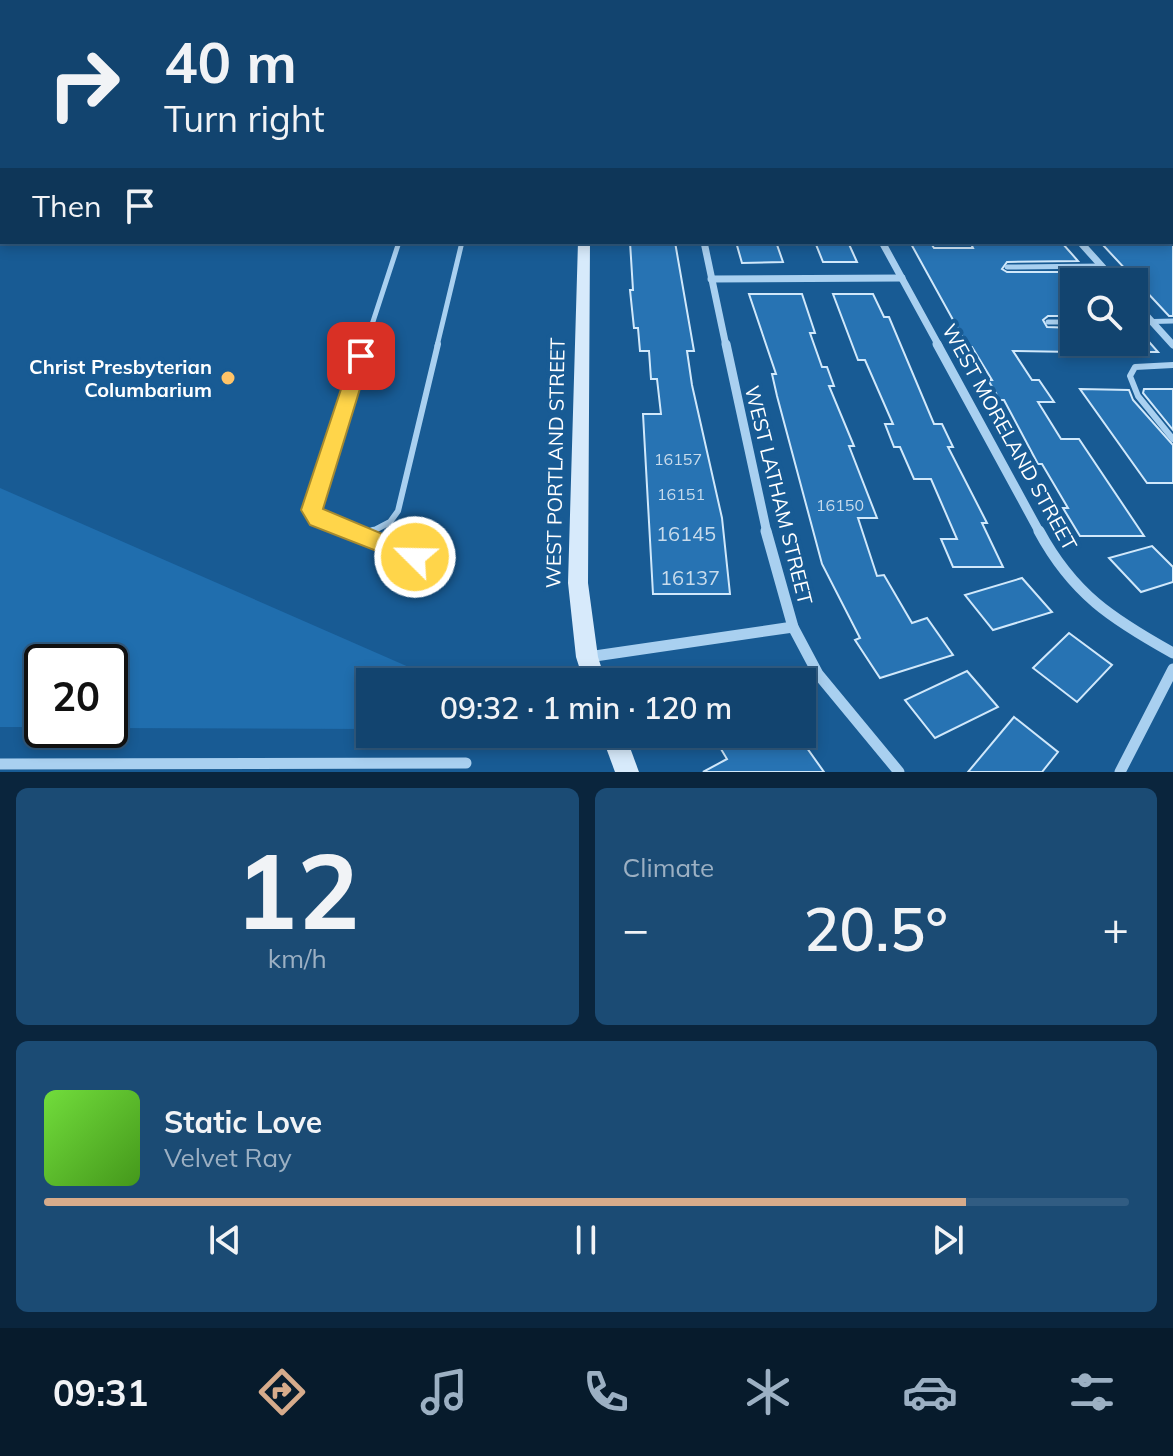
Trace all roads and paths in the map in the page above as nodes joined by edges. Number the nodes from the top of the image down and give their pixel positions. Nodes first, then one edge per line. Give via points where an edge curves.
1 (398, 244) edge
2 (462, 244) edge
3 (584, 244) edge
4 (704, 244) edge
5 (883, 244) edge
6 (1082, 244) edge
7 (1102, 266) joint
8 (1007, 267) dead end
9 (902, 278) junction
10 (711, 279) junction
11 (1148, 318) edge
12 (1173, 321) edge
13 (1048, 322) dead end
14 (1060, 322) edge
15 (1148, 322) edge
16 (1152, 322) junction
17 (1173, 345) edge
18 (1173, 365) edge
19 (1173, 439) edge
20 (364, 535) junction
21 (441, 568) dead end
22 (793, 627) junction
23 (1173, 653) edge
24 (587, 657) junction
25 (591, 668) edge
26 (1173, 669) edge
27 (618, 748) edge
28 (466, 763) dead end
29 (0, 764) edge
30 (185, 768) edge
31 (419, 768) edge
32 (627, 772) edge
33 (899, 772) edge
34 (1120, 772) edge

1 - 20 lane via 311,510 318,519
2 - 20 lane via 398,511 390,522
3 - 24 street, WEST PORTLAND STREET via 578,583
4 - 10 street, WEST LATHAM STREET
5 - 9 street, WEST MORELAND STREET
6 - 7 street
7 - 8 lane
9 - 10 street
9 - 23 street, WEST MORELAND STREET via 1056,562 1111,618
10 - 22 street, WEST LATHAM STREET via 776,575
11 - 16 street
12 - 16 lane
13 - 14 lane
15 - 16 lane
16 - 17 street
18 - 19 lane via 1135,367 1130,376 1138,396
20 - 21 lane
22 - 24 street
22 - 33 street, WEST LATHAM STREET via 818,674
24 - 25 street, WEST PORTLAND STREET
26 - 34 street
27 - 32 street
28 - 31 street
29 - 30 street
30 - 31 street

